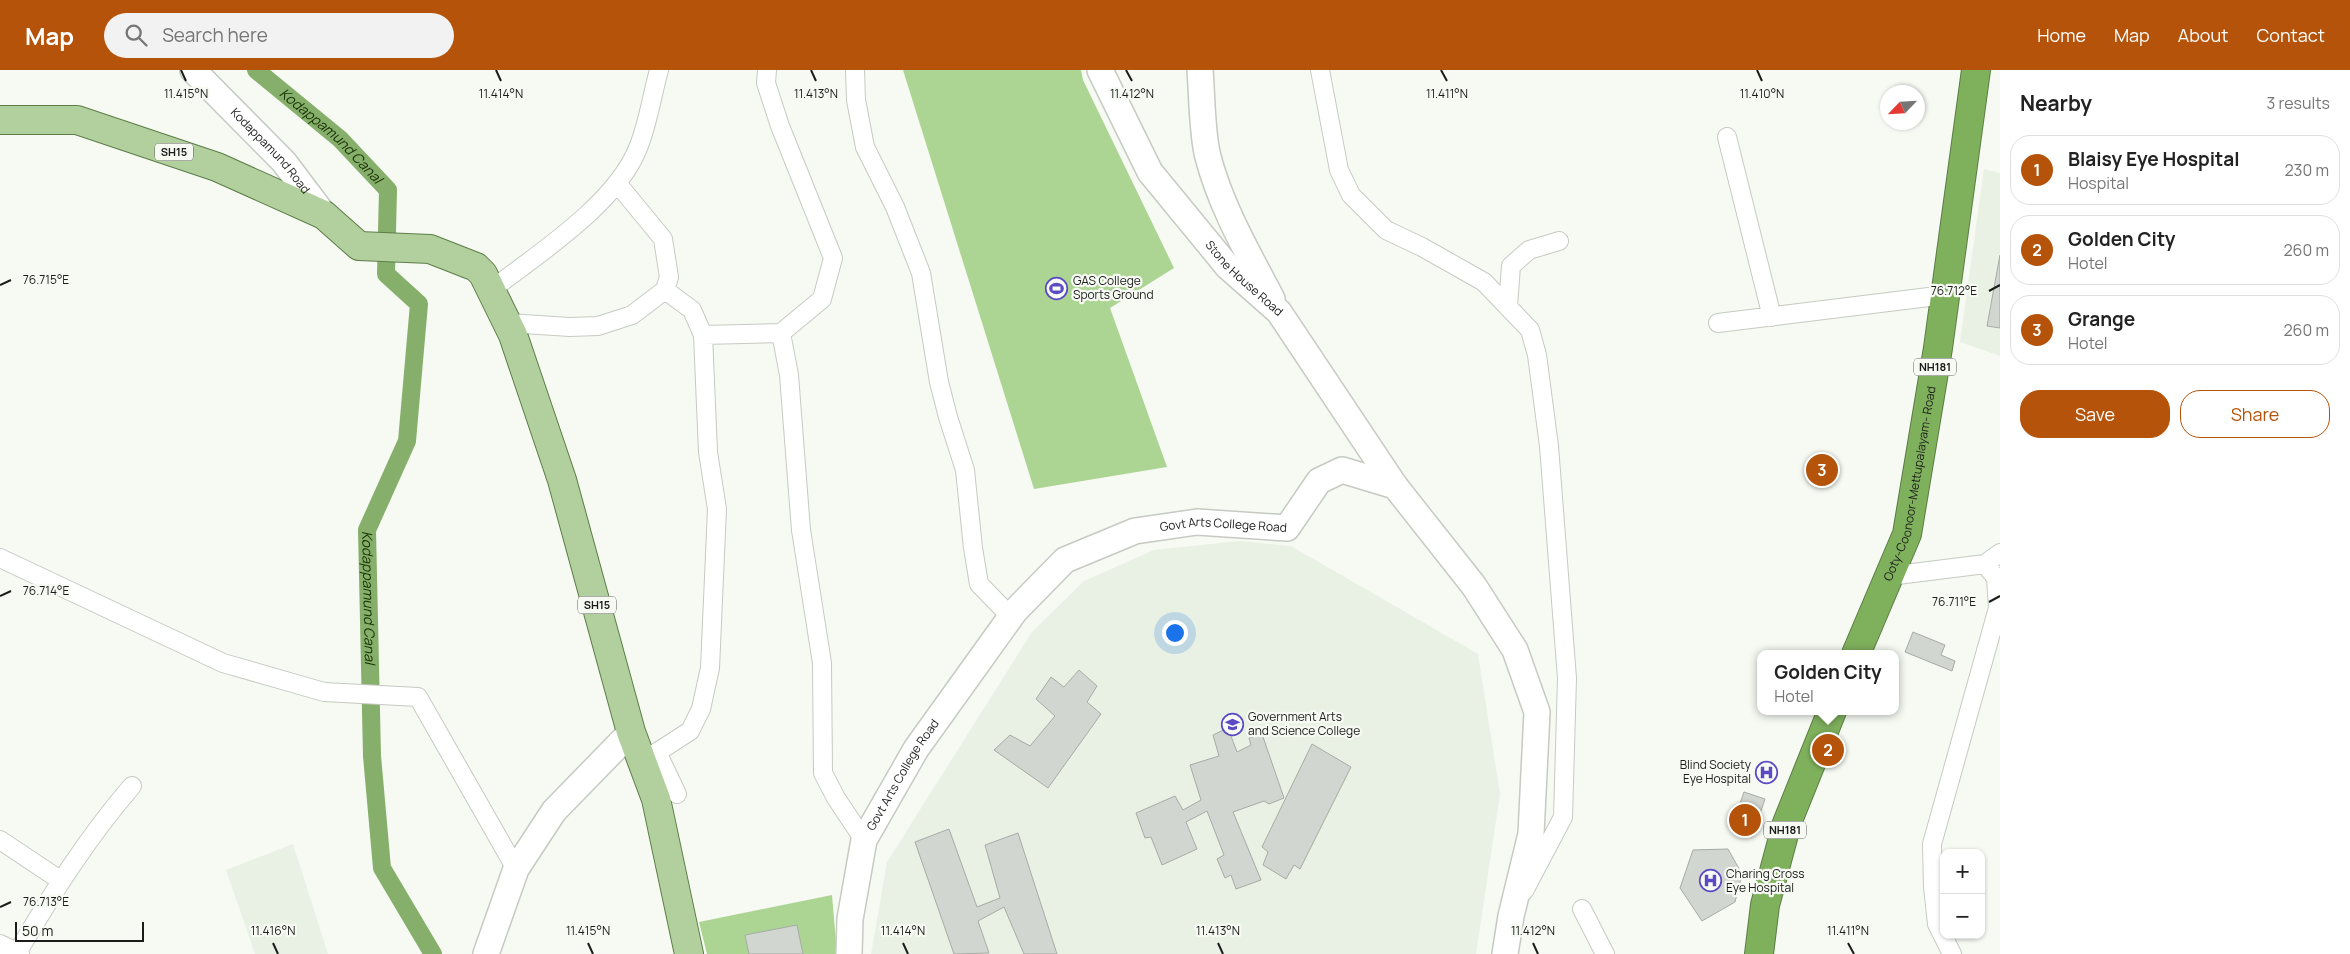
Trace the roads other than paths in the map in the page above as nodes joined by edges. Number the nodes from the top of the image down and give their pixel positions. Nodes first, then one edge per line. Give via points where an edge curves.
1 (193, 70) edge
2 (659, 70) edge
3 (767, 70) edge
4 (855, 70) edge
5 (1100, 70) edge
6 (1200, 70) edge
7 (1320, 70) edge
8 (1976, 70) edge
9 (0, 120) edge
10 (1727, 137) dead end
11 (617, 183) junction
12 (329, 221) junction
13 (1559, 241) dead end
14 (491, 290) junction
15 (666, 290) junction
16 (1945, 295) junction
17 (1508, 306) junction
18 (1279, 312) junction
19 (1772, 317) junction
20 (507, 323) junction
21 (1718, 323) dead end
22 (781, 333) junction
23 (703, 335) junction
24 (1395, 486) junction
25 (2000, 553) edge
26 (0, 558) edge
27 (1985, 564) junction
28 (1889, 576) junction
29 (1011, 617) junction
30 (1858, 650) edge
31 (1830, 715) edge
32 (632, 732) junction
33 (650, 757) junction
34 (132, 786) dead end
35 (677, 794) dead end
36 (0, 840) edge
37 (864, 840) junction
38 (516, 869) junction
39 (60, 880) junction
40 (1582, 909) dead end
41 (1511, 916) junction
42 (0, 944) edge
43 (488, 948) edge
44 (19, 954) edge
45 (689, 954) edge
46 (849, 954) edge
47 (1505, 954) edge
48 (1605, 954) edge
49 (1759, 954) edge
50 (1952, 954) edge

1 - 12 street, Kodappamund Road via 284,162
2 - 11 street via 638,148
3 - 22 street via 766,83 780,126 834,258 822,299
4 - 29 street via 856,100 865,147 895,207 920,273 939,382 965,470 979,584
5 - 18 street, Stone House Road via 1150,172 1228,267
6 - 18 street via 1207,155 1240,236
7 - 17 street via 1339,170 1352,195 1386,230 1484,282
8 - 16 highway, Ooty-Coonoor-Mettupalayam- Road / NH181
9 - 12 main road, SH15 via 78,120 217,167
10 - 19 street
11 - 14 street via 573,227
11 - 15 street via 663,239 669,278
12 - 14 main road, SH15 via 359,246 430,249 476,267
13 - 17 street via 1529,250 1511,266
14 - 20 main road, SH15
15 - 20 street via 632,315 598,326 570,328
15 - 23 street via 692,310
16 - 19 street
16 - 28 highway, Ooty-Coonoor-Mettupalayam- Road / NH181 via 1907,534
17 - 41 street via 1530,330 1537,355 1549,446 1567,678 1563,817
18 - 24 street, Stone House Road
19 - 21 street
20 - 32 main road, SH15 via 562,480
22 - 23 street
22 - 37 street via 789,374 802,530 822,663 823,773
23 - 33 street via 708,452 717,509 710,668 702,709 690,731
24 - 29 street, Govt Arts College Road via 1342,470 1318,481 1287,528 1197,522 1135,531 1065,560
24 - 41 street via 1474,586 1515,650 1537,712 1531,834
25 - 27 street
26 - 38 street via 223,663 324,692 418,697
27 - 28 street
27 - 50 street via 1996,578 1998,608 1932,844 1937,924
28 - 30 highway, Ooty-Coonoor-Mettupalayam- Road / NH181
29 - 37 street, Govt Arts College Road via 916,749
31 - 49 highway, NH181 via 1787,823 1765,906
32 - 33 main road, SH15
32 - 38 street via 554,811
33 - 35 street
33 - 45 main road, SH15
34 - 39 street via 104,818
36 - 39 street
37 - 46 street, Govt Arts College Road via 850,919
38 - 43 street
39 - 44 street
40 - 48 street
41 - 47 street
42 - 44 street

